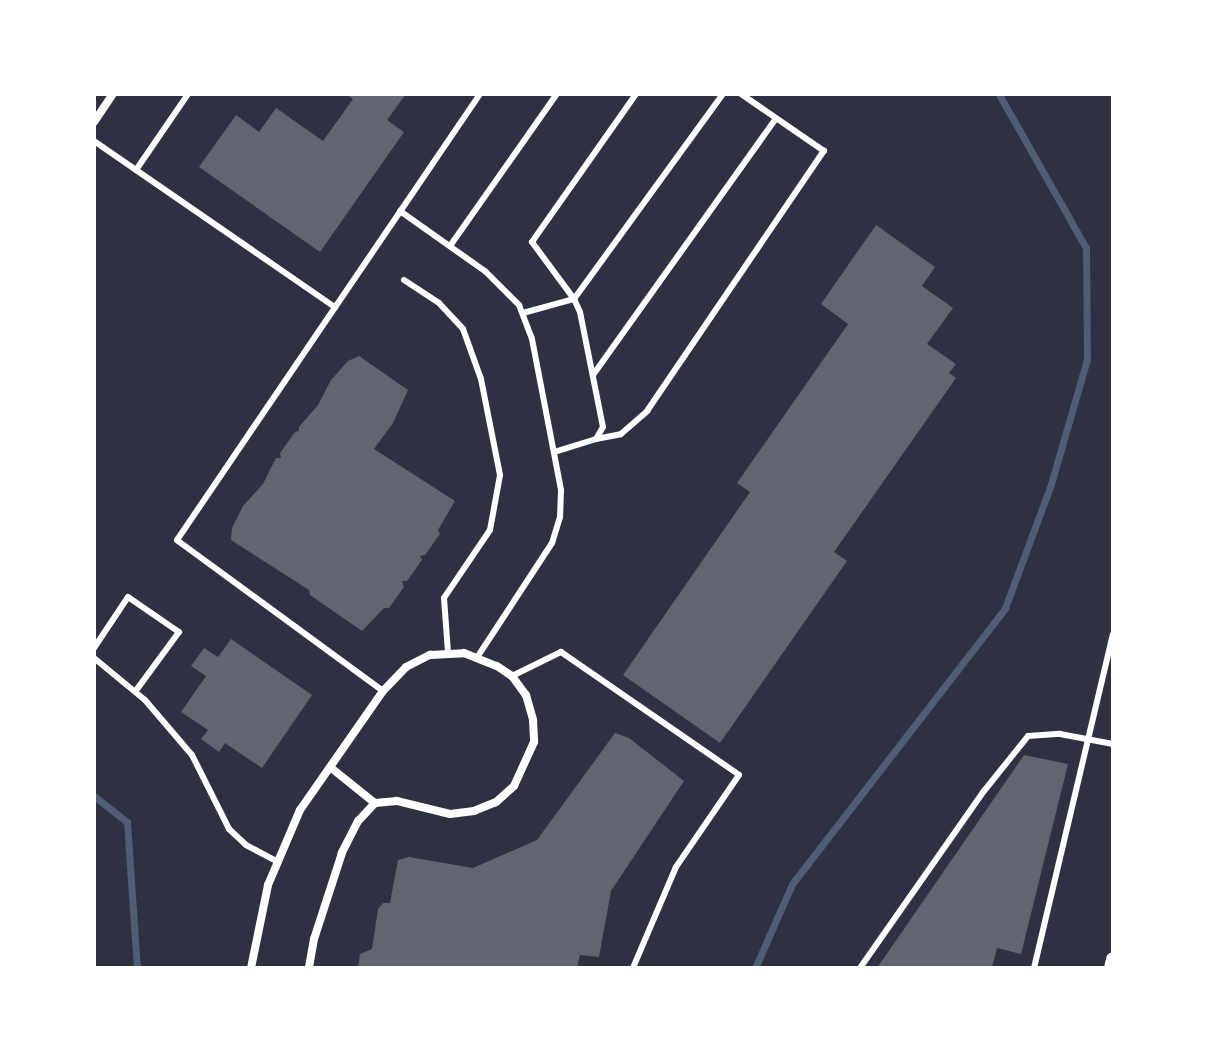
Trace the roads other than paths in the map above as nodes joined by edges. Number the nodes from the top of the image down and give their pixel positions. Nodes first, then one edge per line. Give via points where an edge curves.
1 (113, 94) edge
2 (188, 94) edge
3 (480, 94) edge
4 (557, 94) edge
5 (636, 94) edge
6 (723, 94) edge
7 (741, 94) edge
8 (776, 118) junction
9 (94, 122) edge
10 (94, 141) edge
11 (136, 170) junction
12 (400, 211) junction
13 (450, 246) junction
14 (404, 280) dead end
15 (574, 299) junction
16 (335, 307) junction
17 (523, 313) junction
18 (593, 375) junction
19 (596, 439) junction
20 (554, 452) junction
21 (1113, 634) edge
22 (94, 648) edge
23 (448, 652) junction
24 (478, 656) junction
25 (94, 658) edge
26 (512, 676) junction
27 (383, 691) junction
28 (135, 692) junction
29 (1089, 739) junction
30 (1113, 744) edge
31 (330, 767) junction
32 (375, 803) junction
33 (276, 861) junction
34 (1113, 959) edge
35 (251, 968) edge
36 (309, 968) edge
37 (633, 968) edge
38 (860, 968) edge
39 (1034, 968) edge
40 (1111, 968) edge

1 - 9 street
2 - 11 lane
3 - 12 lane
4 - 13 lane
5 - 15 lane via 532,242
6 - 15 lane
7 - 8 lane
8 - 18 lane
8 - 19 lane via 824,151 647,411 621,434
10 - 11 lane
11 - 16 lane
12 - 13 lane
12 - 16 lane
13 - 17 lane via 505,287
14 - 23 lane via 439,303 463,329 481,379 500,475 490,530 444,598
15 - 17 lane
15 - 18 lane
16 - 27 lane via 177,540
17 - 20 lane
18 - 19 lane via 603,427
19 - 20 lane
20 - 24 lane via 561,490 552,543
21 - 29 lane
22 - 28 lane via 128,597 179,632
23 - 24 street
23 - 27 street via 406,667
24 - 26 street
25 - 28 lane
26 - 32 street via 526,695 534,742 514,786 496,802 450,814 397,801
26 - 37 lane via 561,652 739,775 676,867
27 - 31 street
28 - 33 lane via 192,755 229,829
29 - 30 lane
29 - 38 lane via 1028,736
29 - 39 lane
31 - 32 street
31 - 33 street via 300,810
32 - 36 street via 358,821 342,853
33 - 35 street
34 - 40 street

